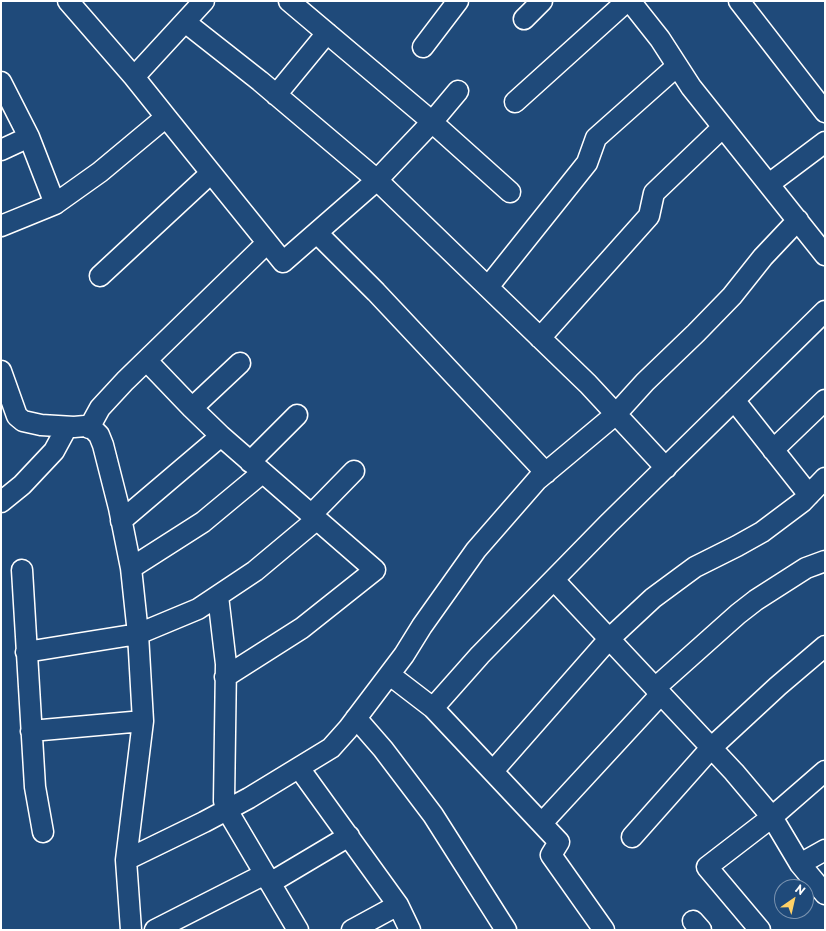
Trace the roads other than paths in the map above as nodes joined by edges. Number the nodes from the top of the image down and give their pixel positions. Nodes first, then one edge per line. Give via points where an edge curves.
1 (204, 1) edge
2 (289, 1) edge
3 (458, 1) edge
4 (542, 1) edge
5 (739, 1) edge
6 (633, 3) edge
7 (78, 5) edge
8 (524, 19) dead end
9 (185, 22) junction
10 (327, 33) junction
11 (423, 48) dead end
12 (678, 66) junction
13 (134, 77) junction
14 (1, 82) edge
15 (458, 91) dead end
16 (276, 95) junction
17 (515, 102) dead end
18 (825, 112) edge
19 (166, 117) junction
20 (432, 122) junction
21 (723, 128) junction
22 (29, 137) junction
23 (825, 142) edge
24 (1, 150) edge
25 (211, 173) junction
26 (377, 180) junction
27 (769, 184) junction
28 (510, 192) dead end
29 (55, 204) junction
30 (798, 220) junction
31 (1, 226) edge
32 (317, 233) junction
33 (267, 243) junction
34 (825, 255) edge
35 (100, 276) dead end
36 (488, 287) junction
37 (825, 311) edge
38 (540, 338) junction
39 (147, 361) junction
40 (240, 362) dead end
41 (1, 371) edge
42 (734, 400) junction
43 (825, 400) edge
44 (192, 408) junction
45 (616, 414) junction
46 (297, 415) dead end
47 (67, 427) junction
48 (89, 428) junction
49 (221, 436) junction
50 (773, 450) junction
51 (256, 468) junction
52 (666, 468) junction
53 (354, 471) dead end
54 (546, 473) junction
55 (825, 478) edge
56 (809, 495) junction
57 (1, 502) edge
58 (314, 517) junction
59 (122, 521) junction
60 (825, 561) edge
61 (131, 568) junction
62 (22, 570) dead end
63 (554, 580) junction
64 (218, 596) junction
65 (138, 634) junction
66 (609, 639) junction
67 (825, 646) edge
68 (26, 652) junction
69 (390, 675) junction
70 (225, 677) junction
71 (658, 691) junction
72 (433, 708) junction
73 (356, 718) junction
74 (143, 721) junction
75 (31, 731) junction
76 (711, 748) junction
77 (299, 768) junction
78 (493, 771) junction
79 (825, 771) edge
80 (227, 810) junction
81 (772, 818) junction
82 (542, 822) junction
83 (44, 832) dead end
84 (349, 836) junction
85 (632, 837) dead end
86 (825, 850) edge
87 (126, 860) junction
88 (800, 864) junction
89 (268, 879) junction
90 (825, 894) edge
91 (398, 905) junction
92 (131, 930) edge
93 (155, 930) edge
94 (298, 930) edge
95 (352, 930) edge
96 (410, 930) edge
97 (506, 930) edge
98 (604, 930) edge
99 (760, 930) edge

1 - 9 street
2 - 10 street
3 - 11 street
4 - 8 street
5 - 18 street
6 - 12 street
6 - 17 street
7 - 13 street
9 - 13 street
9 - 16 street
10 - 16 street
10 - 20 street
12 - 21 street
12 - 36 street via 596,138 587,163
13 - 19 street
14 - 22 street
15 - 20 street
16 - 26 street
19 - 25 street
19 - 29 street via 100,172
20 - 26 street
20 - 28 street
21 - 27 street
21 - 38 street via 654,193 649,216
22 - 24 street
22 - 29 street
23 - 27 street
25 - 33 street
25 - 35 street
26 - 32 street
26 - 36 street
27 - 30 street
29 - 31 street
30 - 34 street
30 - 45 street via 763,257 732,296
32 - 33 street via 283,262
32 - 54 street
33 - 39 street
36 - 38 street
37 - 42 street
38 - 45 street
39 - 44 street
39 - 48 street via 100,408
40 - 44 street
41 - 47 street via 17,416 23,421 35,424
42 - 50 street
42 - 52 street
43 - 50 street
44 - 49 street
45 - 52 street
45 - 54 street
46 - 51 street
47 - 48 street
47 - 57 street via 54,451 22,485
48 - 59 street via 99,435 103,445
49 - 51 street
49 - 59 street
50 - 56 street
51 - 58 street
51 - 61 street via 203,522
52 - 63 street
53 - 58 street
54 - 69 street via 476,550
55 - 56 street
56 - 66 street via 762,532 695,567 653,598
58 - 64 street via 255,571
58 - 70 street via 375,570 302,628
59 - 61 street
60 - 71 street via 796,573 756,600 733,618
61 - 65 street
62 - 68 street
63 - 66 street
63 - 72 street via 480,655
64 - 65 street via 198,609
64 - 70 street via 226,664
65 - 68 street
65 - 74 street
66 - 71 street
66 - 78 street
67 - 76 street
68 - 75 street
69 - 72 street
69 - 73 street
70 - 80 street via 224,801
71 - 76 street
71 - 82 street
72 - 78 street
73 - 77 street via 331,748
73 - 97 street via 433,815
74 - 75 street
74 - 87 street
75 - 83 street via 35,787
76 - 81 street
76 - 85 street
77 - 80 street
77 - 84 street
78 - 82 street
79 - 81 street
80 - 87 street
80 - 89 street
81 - 88 street
81 - 99 street via 706,866
82 - 98 street via 559,842 551,855
84 - 89 street
84 - 91 street
86 - 88 street
87 - 92 street
88 - 90 street
89 - 93 street
89 - 94 street
91 - 95 street
91 - 96 street

